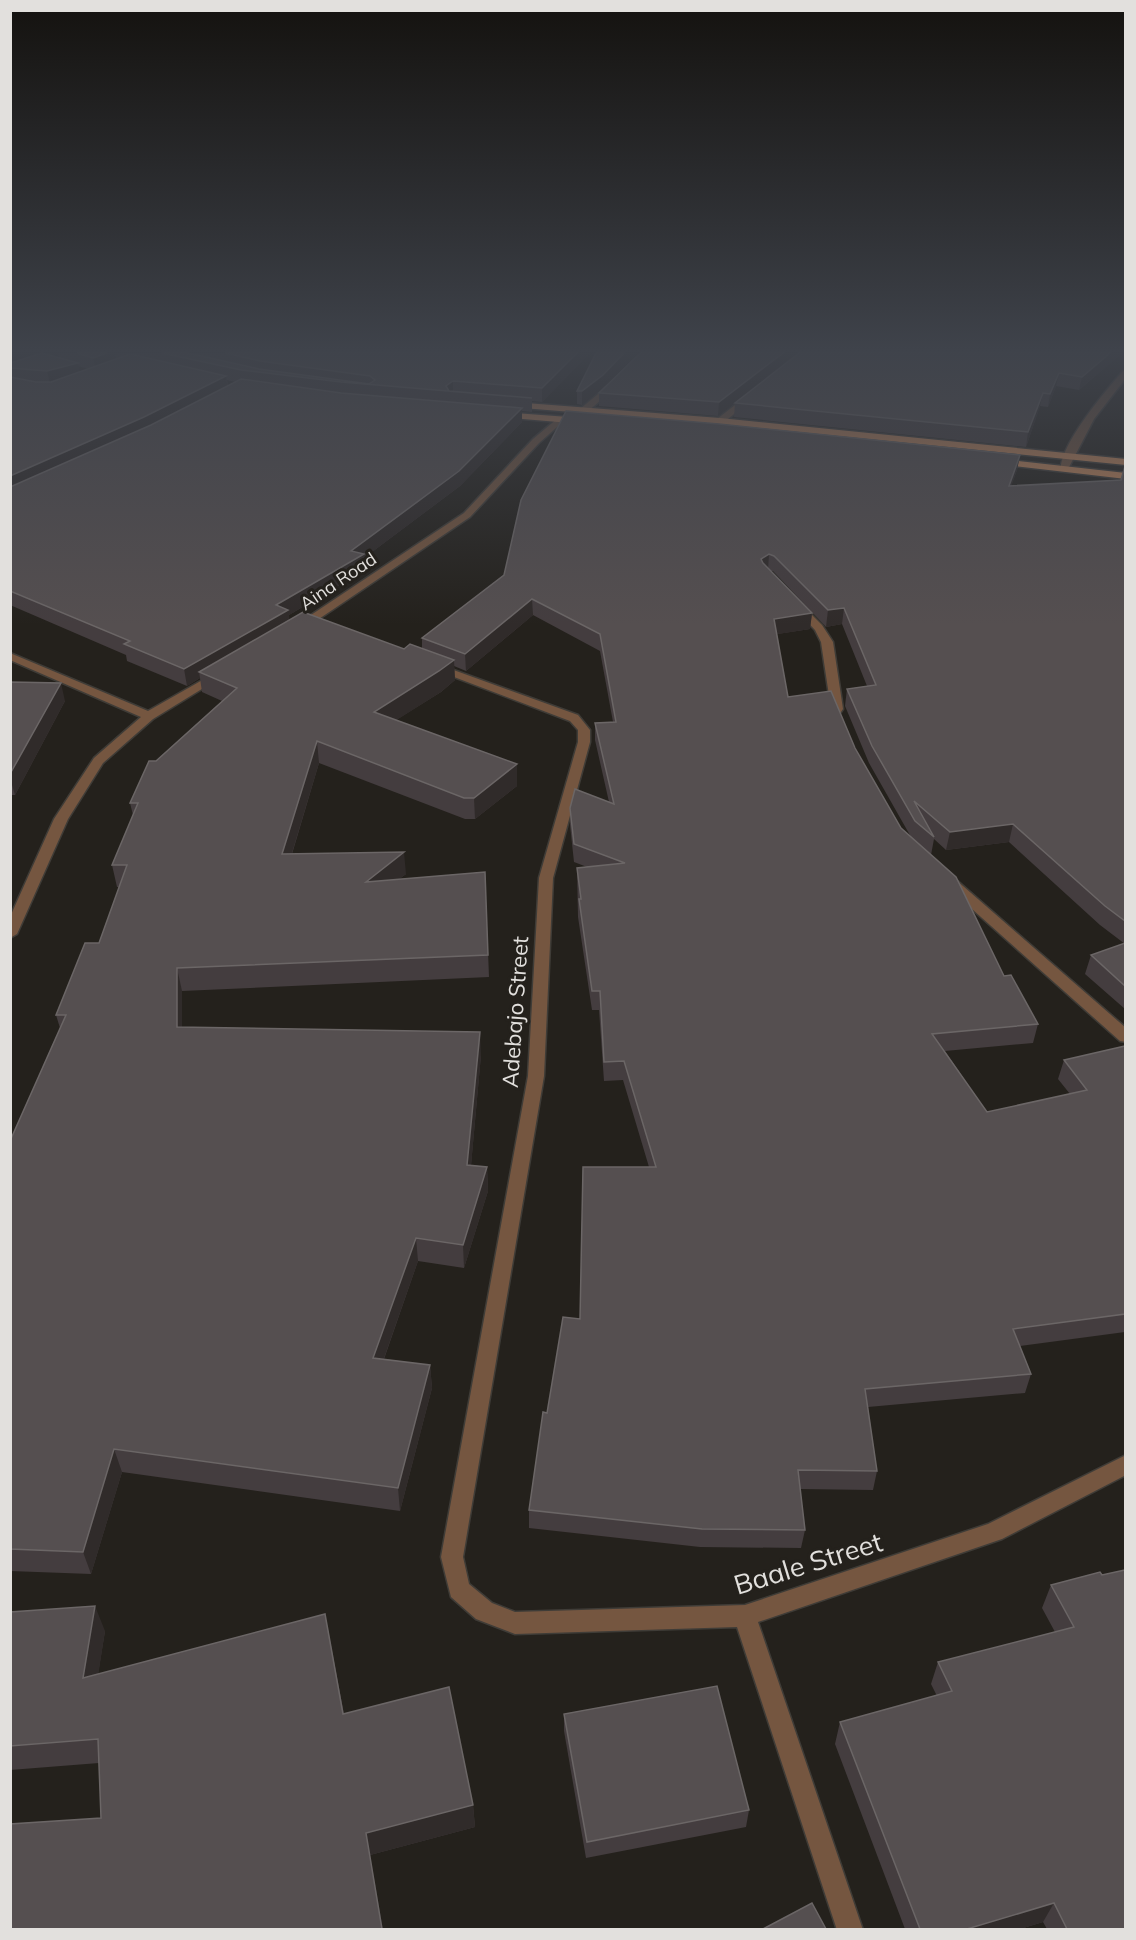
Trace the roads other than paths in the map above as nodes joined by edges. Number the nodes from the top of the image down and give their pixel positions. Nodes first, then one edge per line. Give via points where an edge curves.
1 (534, 444) edge
2 (951, 444) edge
3 (1075, 444) edge
4 (1069, 455) junction
5 (993, 461) edge
6 (1125, 462) edge
7 (1064, 470) junction
8 (1125, 476) edge
9 (792, 601) edge
10 (312, 620) junction
11 (334, 629) edge
12 (291, 632) edge
13 (10, 656) edge
14 (421, 661) edge
15 (230, 668) edge
16 (148, 716) junction
17 (844, 724) edge
18 (941, 873) edge
19 (10, 934) edge
20 (1125, 1037) edge
21 (1125, 1464) edge
22 (459, 1590) joint
23 (746, 1616) junction
24 (850, 1929) edge

1 - 10 street, Aina Road via 467,516
2 - 4 main road
3 - 4 street
4 - 6 main road
4 - 7 street
5 - 7 main road
7 - 8 main road
9 - 17 street via 825,635 832,695
10 - 11 street
10 - 12 street, Aina Road
13 - 16 street
14 - 22 street, Adebajo Street via 574,718 584,730 546,878 536,1076 452,1557
15 - 16 street
16 - 19 street via 98,761 61,819
18 - 20 street
21 - 23 street, Baale Street via 994,1532
22 - 23 street, Baale Street via 484,1611 515,1623
23 - 24 street

